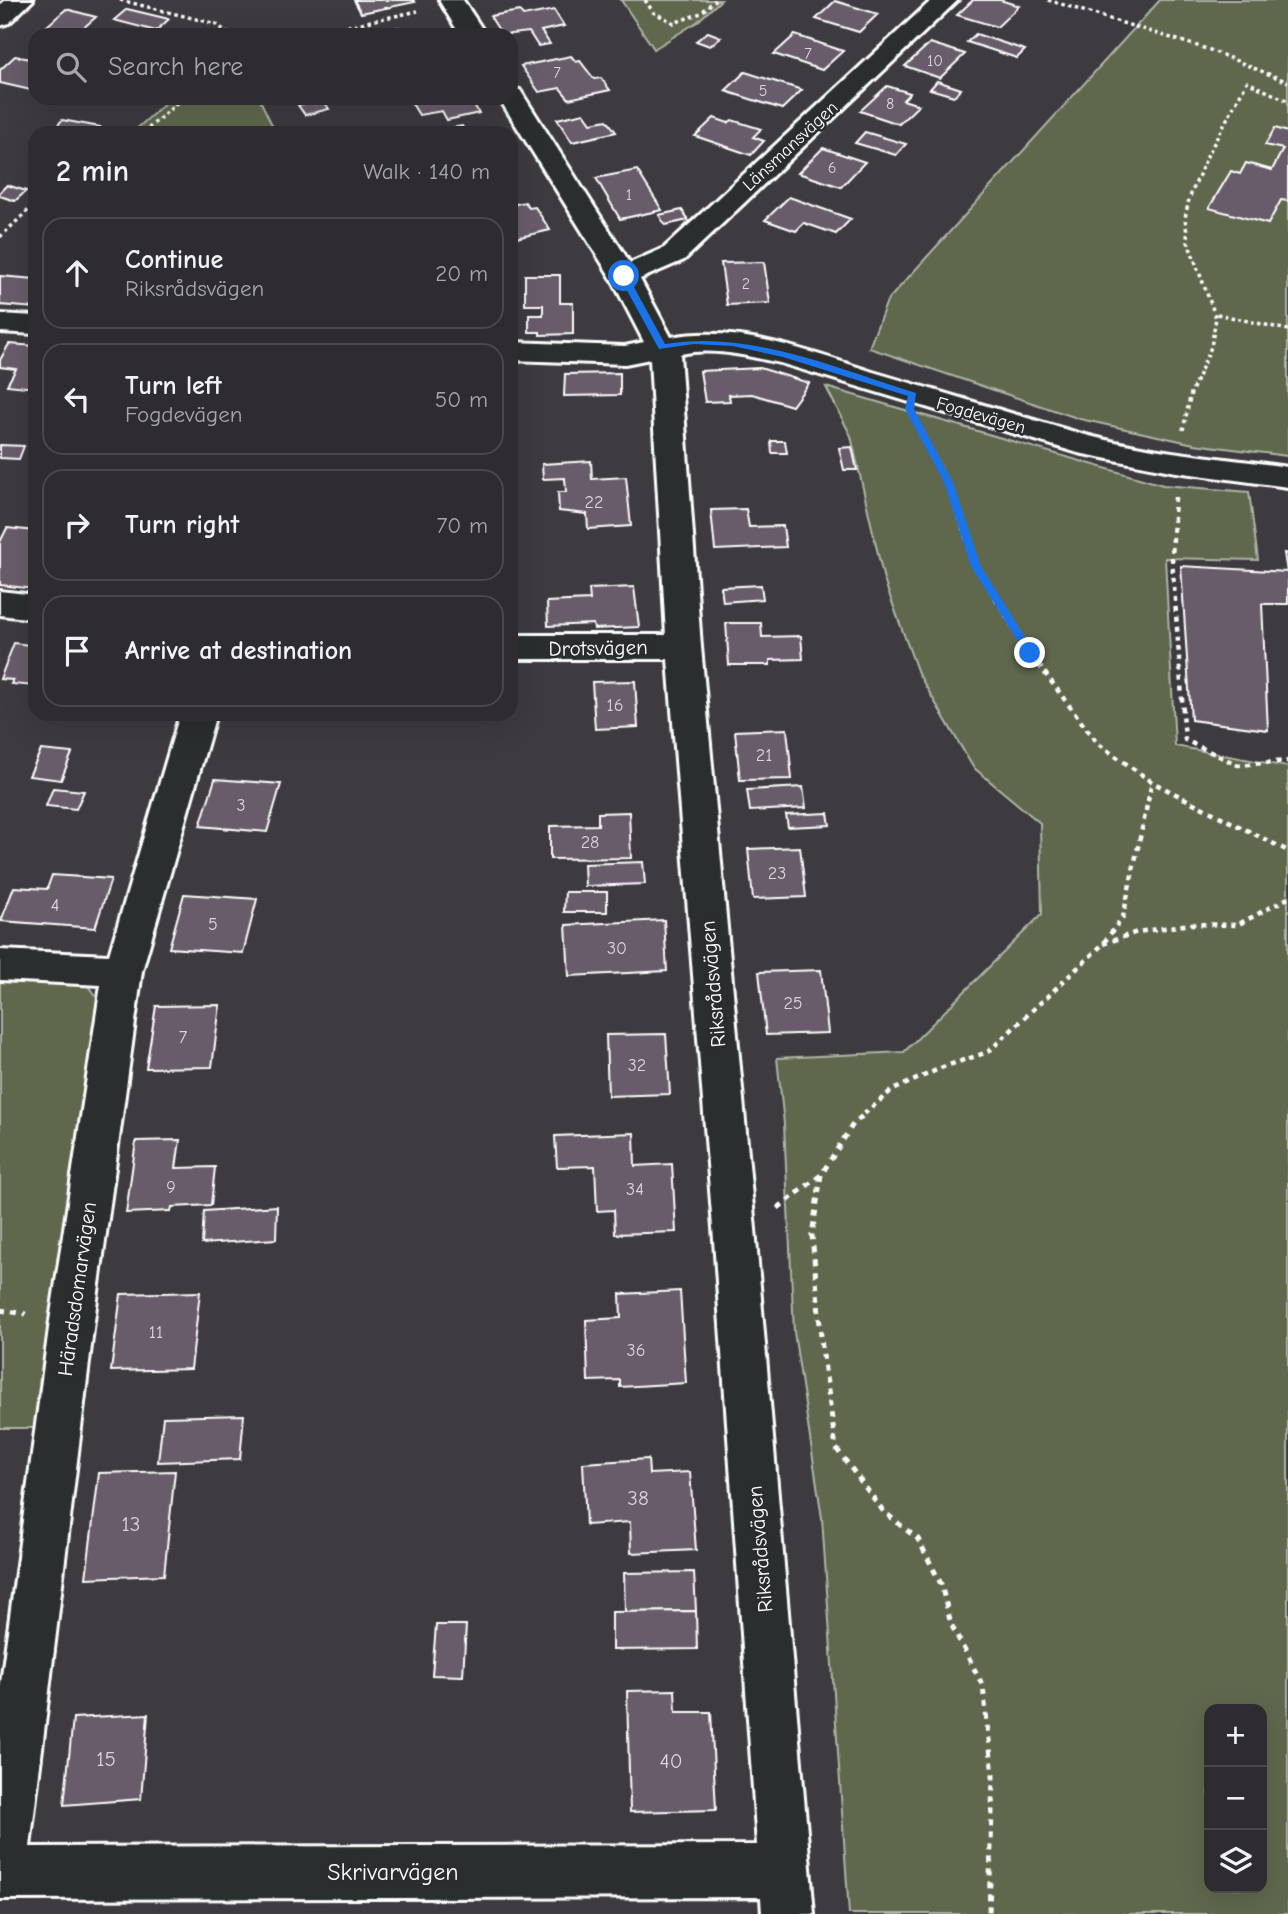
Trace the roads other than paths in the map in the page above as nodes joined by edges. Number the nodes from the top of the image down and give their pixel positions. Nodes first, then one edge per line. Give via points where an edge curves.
1 (21, 0) edge
2 (946, 0) edge
3 (452, 2) edge
4 (0, 18) edge
5 (469, 28) edge
6 (517, 105) edge
7 (624, 276) junction
8 (0, 323) edge
9 (28, 325) edge
10 (662, 347) junction
11 (518, 351) edge
12 (1288, 477) edge
13 (0, 603) edge
14 (28, 606) edge
15 (518, 647) edge
16 (684, 647) junction
17 (196, 721) edge
18 (0, 965) edge
19 (123, 971) junction
20 (0, 1873) edge
21 (786, 1892) edge

1 - 4 street
2 - 7 street, Länsmansvägen via 674,254
3 - 5 street
6 - 7 street, Riksrådsvägen
7 - 10 street, Riksrådsvägen
8 - 9 street
10 - 11 street, Fogdevägen via 625,355
10 - 12 street, Fogdevägen via 694,342 733,344 785,355 1078,443
10 - 16 street, Riksrådsvägen
13 - 14 street
15 - 16 street, Drotsvägen
16 - 21 street, Riksrådsvägen
17 - 19 street, Häradsdomarvägen
18 - 19 street
19 - 20 street, Häradsdomarvägen
20 - 21 street, Skrivarvägen

